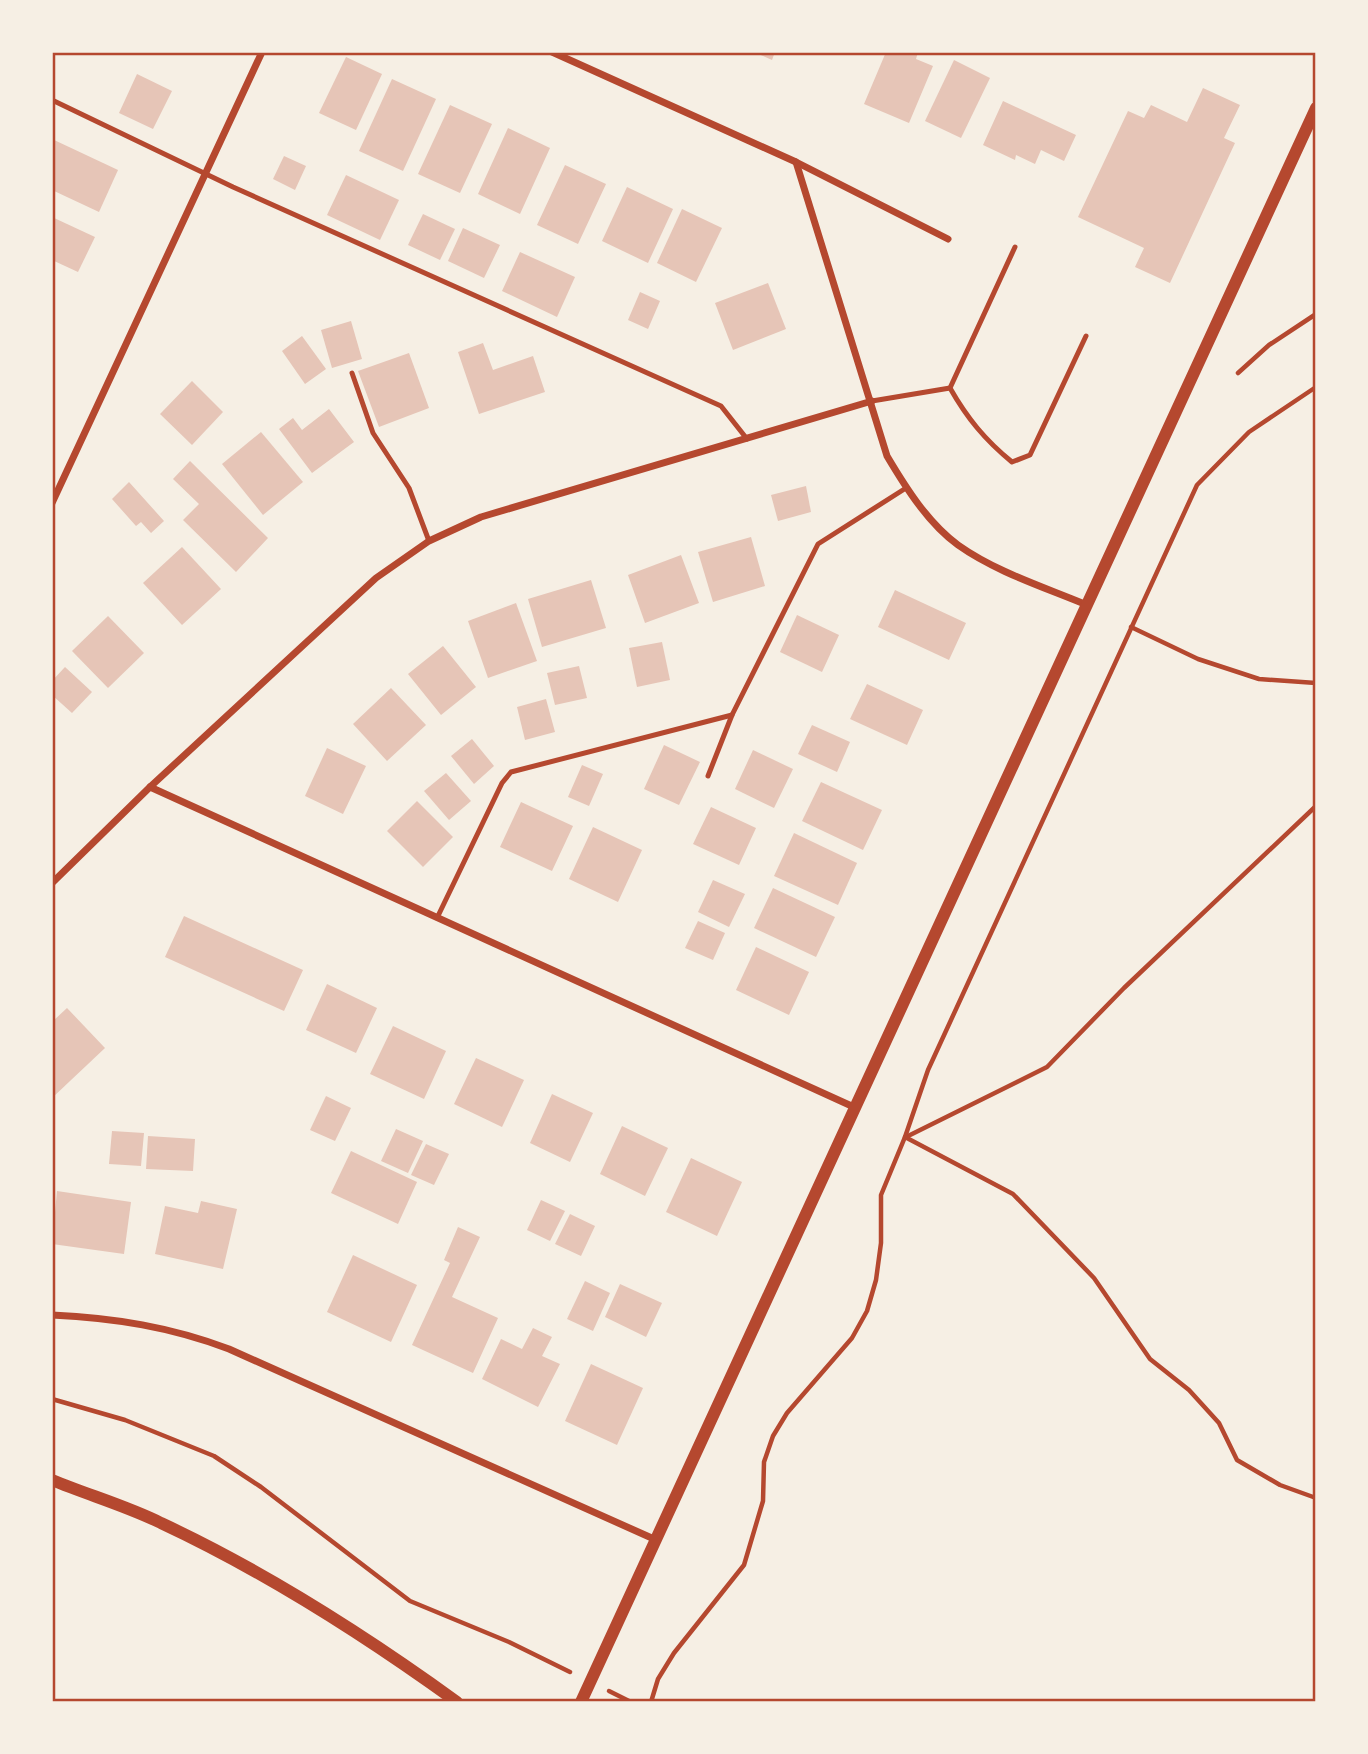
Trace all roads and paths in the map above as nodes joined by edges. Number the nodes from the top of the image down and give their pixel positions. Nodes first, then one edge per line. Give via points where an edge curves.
1 (262, 52) edge
2 (552, 52) edge
3 (52, 100) edge
4 (1315, 108) edge
5 (796, 162) junction
6 (205, 172) junction
7 (948, 239) dead end
8 (1016, 247) dead end
9 (1315, 314) edge
10 (1086, 336) dead end
11 (352, 373) dead end
12 (1238, 373) dead end
13 (1315, 387) edge
14 (950, 388) junction
15 (872, 401) junction
16 (747, 439) junction
17 (906, 488) junction
18 (52, 503) edge
19 (429, 541) junction
20 (1087, 605) junction
21 (1130, 627) junction
22 (1315, 683) edge
23 (732, 715) junction
24 (708, 776) dead end
25 (150, 787) junction
26 (1315, 806) edge
27 (52, 883) edge
28 (437, 918) junction
29 (857, 1108) junction
30 (905, 1138) junction
31 (52, 1315) edge
32 (52, 1399) edge
33 (52, 1480) edge
34 (1315, 1498) edge
35 (654, 1539) junction
36 (560, 1667) dead end
37 (621, 1696) dead end
38 (457, 1702) edge
39 (581, 1702) edge
40 (631, 1702) edge
41 (651, 1702) edge

1 - 6 street
2 - 5 street
3 - 6 lane
4 - 20 street
5 - 7 street
5 - 15 street
6 - 16 lane via 721,406
6 - 18 street
8 - 14 lane
9 - 12 path
10 - 14 lane via 1030,455 1012,462 987,442
11 - 19 lane via 373,433 409,488
13 - 21 path via 1249,432 1197,485
14 - 15 lane
15 - 16 street
15 - 17 street via 887,456
16 - 19 street via 481,517
17 - 20 street via 957,545
17 - 23 lane via 818,544
19 - 25 street via 376,578
20 - 29 street
21 - 22 path via 1198,659 1259,680
21 - 30 path via 928,1070
23 - 24 lane
23 - 28 lane via 511,772
25 - 27 street
25 - 28 street
26 - 30 path via 1047,1067
28 - 29 street
29 - 35 street
30 - 34 path via 1013,1194 1094,1278 1150,1359 1189,1390 1219,1423 1237,1460 1280,1485
30 - 41 path via 881,1195 881,1243 867,1311 852,1338 787,1413 773,1436 764,1462 763,1501 744,1565 674,1653
31 - 35 street via 168,1328 229,1349
32 - 36 path via 125,1420 214,1456 410,1601
33 - 38 street via 159,1522 225,1555 366,1637
35 - 39 street
37 - 40 path

